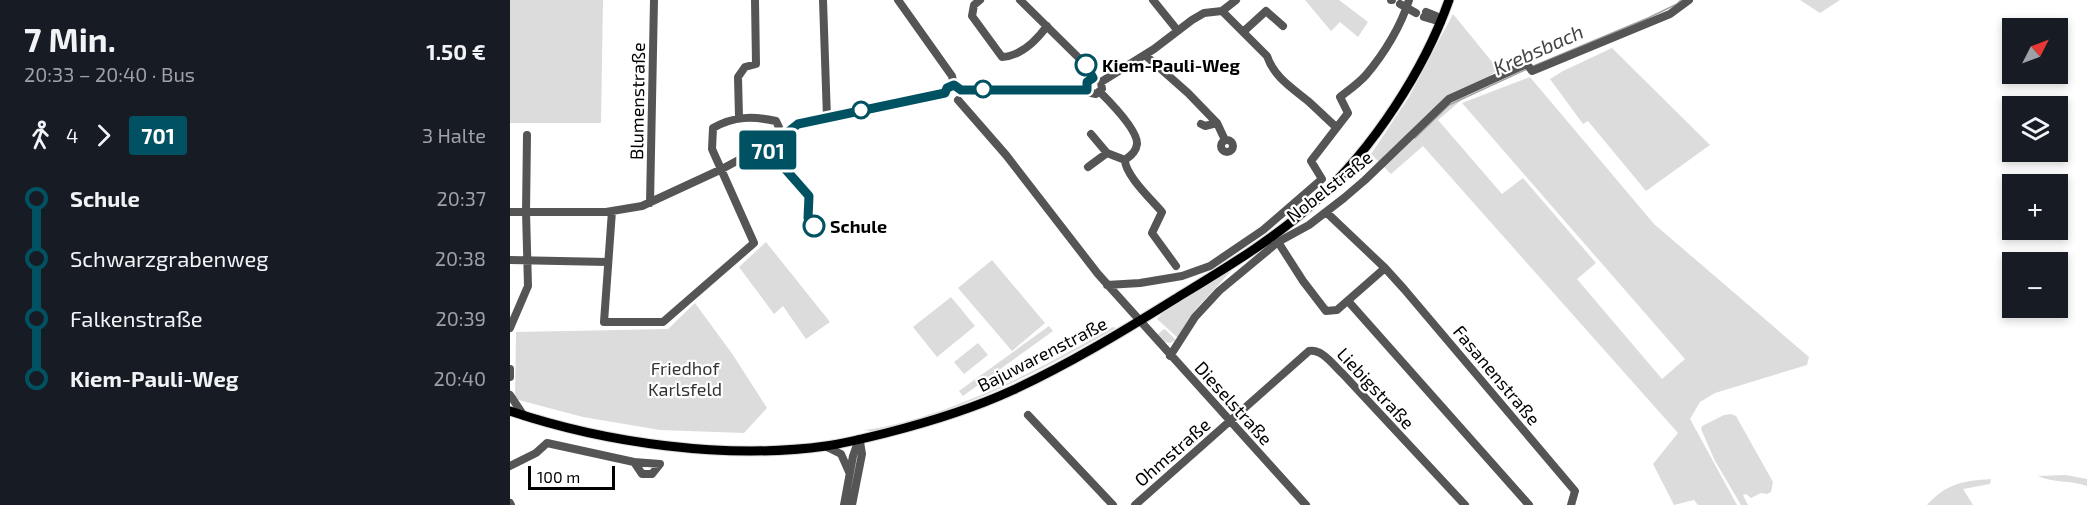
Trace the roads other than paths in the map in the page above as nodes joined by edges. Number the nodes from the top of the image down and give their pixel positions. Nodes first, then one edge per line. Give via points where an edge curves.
1 (654, 0) edge
2 (755, 0) edge
3 (823, 0) edge
4 (898, 0) edge
5 (980, 0) edge
6 (1020, 0) edge
7 (1153, 0) edge
8 (1236, 0) edge
9 (1449, 0) edge
10 (1689, 0) edge
11 (1400, 2) edge
12 (1221, 12) junction
13 (1441, 22) junction
14 (1047, 26) junction
15 (1283, 26) dead end
16 (1178, 31) junction
17 (1243, 32) junction
18 (1146, 55) junction
19 (1093, 78) junction
20 (1101, 82) junction
21 (957, 87) junction
22 (1087, 90) junction
23 (1100, 92) junction
24 (945, 93) junction
25 (958, 100) junction
26 (739, 117) junction
27 (827, 118) junction
28 (1217, 123) junction
29 (1201, 124) dead end
30 (1336, 128) junction
31 (1091, 134) dead end
32 (527, 135) dead end
33 (783, 136) junction
34 (1225, 140) dead end
35 (1107, 153) junction
36 (1125, 160) junction
37 (1088, 167) dead end
38 (722, 169) junction
39 (650, 202) junction
40 (612, 211) junction
41 (510, 212) edge
42 (526, 212) junction
43 (1326, 212) junction
44 (1278, 242) junction
45 (510, 260) edge
46 (527, 260) junction
47 (608, 262) junction
48 (1385, 268) junction
49 (1179, 271) junction
50 (1107, 285) junction
51 (1348, 301) junction
52 (513, 311) edge
53 (1140, 321) junction
54 (510, 328) edge
55 (1170, 356) junction
56 (510, 369) edge
57 (510, 377) edge
58 (510, 395) edge
59 (510, 411) edge
60 (1028, 415) dead end
61 (524, 416) junction
62 (1229, 422) junction
63 (859, 440) junction
64 (826, 446) junction
65 (634, 462) dead end
66 (510, 466) edge
67 (849, 476) junction
68 (843, 505) edge
69 (852, 505) edge
70 (1113, 505) edge
71 (1135, 505) edge
72 (1306, 505) edge
73 (1465, 505) edge
74 (1529, 505) edge
75 (1571, 505) edge

1 - 39 street, Blumenstraße
2 - 26 street via 756,64 745,67 738,77
3 - 27 street
4 - 21 street
5 - 14 street via 974,5 972,16 1002,57 1014,56
6 - 14 street
7 - 16 street
8 - 12 street
9 - 13 main road, Bajuwarenstraße
10 - 43 street, Nobelstraße via 1670,15 1449,99
11 - 13 street via 1436,16
11 - 30 street via 1386,47 1365,75 1340,97 1348,114
12 - 16 street via 1204,13
12 - 17 street
13 - 53 main road, Bajuwarenstraße via 1394,107 1355,160 1316,200 1236,261
14 - 19 street via 1085,64
15 - 17 street via 1266,11
16 - 18 street
17 - 30 street via 1267,56 1287,86
18 - 20 street
18 - 28 street
19 - 20 street
19 - 22 street via 1087,82
20 - 23 street
21 - 22 street
21 - 24 street via 947,88
21 - 25 street via 961,97
22 - 23 street via 1093,94
23 - 36 street via 1134,134 1134,153
24 - 25 street via 949,100
24 - 27 street
25 - 50 street, Dieselstraße
26 - 33 street via 776,121
26 - 38 street via 713,128 712,149
27 - 33 street via 798,124
28 - 29 street
28 - 34 street
30 - 49 street via 1311,161 1322,179 1276,220 1210,266
31 - 35 street
32 - 42 street
33 - 38 street
35 - 36 street
35 - 37 street
36 - 49 street via 1131,175 1162,212 1152,233
38 - 39 street
38 - 47 street via 753,243 663,322 604,322
39 - 40 street
40 - 42 street
40 - 47 street
41 - 42 street
42 - 46 street
43 - 44 street, Nobelstraße
43 - 48 street, Fasanenstraße
44 - 51 street via 1326,311 1337,310
44 - 55 street, Nobelstraße via 1206,303
45 - 46 street
46 - 47 street
46 - 52 street via 528,286
48 - 51 street
48 - 75 street, Fasanenstraße via 1575,491
49 - 50 street via 1140,283
50 - 53 street, Dieselstraße
51 - 74 street
52 - 54 street
53 - 55 street, Dieselstraße
53 - 63 main road, Bajuwarenstraße via 1014,390 927,423
55 - 62 street, Dieselstraße
56 - 57 street
58 - 61 street
59 - 61 main road, Bajuwarenstraße
60 - 70 street
61 - 64 main road, Bajuwarenstraße via 621,440 711,450
62 - 71 street, Ohmstraße
62 - 72 street, Dieselstraße
62 - 73 street, Liebigstraße via 1309,351 1315,350
63 - 64 main road, Bajuwarenstraße
63 - 67 street
63 - 69 street via 862,454
64 - 67 street via 841,454
65 - 66 street via 547,443
67 - 68 street

